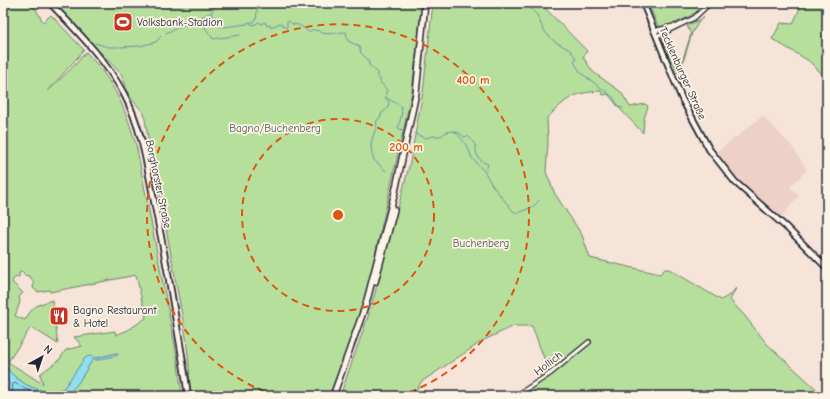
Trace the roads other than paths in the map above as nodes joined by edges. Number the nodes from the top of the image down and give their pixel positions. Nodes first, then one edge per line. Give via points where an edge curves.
1 (50, 3) edge
2 (425, 3) edge
3 (428, 3) edge
4 (643, 3) edge
5 (710, 3) edge
6 (679, 25) junction
7 (654, 31) junction
8 (657, 36) junction
9 (827, 268) edge
10 (589, 342) dead end
11 (188, 396) edge
12 (332, 396) edge
13 (336, 396) edge
14 (516, 396) edge

1 - 11 main road, Borghorster Straße via 106,66 122,90 134,116 144,151 166,261
2 - 12 highway via 416,93 395,192 366,304
3 - 13 highway via 418,93 386,245
4 - 7 main road, Tecklenburger Straße
5 - 6 street via 694,18
6 - 7 street
6 - 8 street
7 - 8 main road, Tecklenburger Straße
8 - 9 main road, Tecklenburger Straße via 682,99 709,149 735,182
10 - 14 street, Hollich via 551,373

